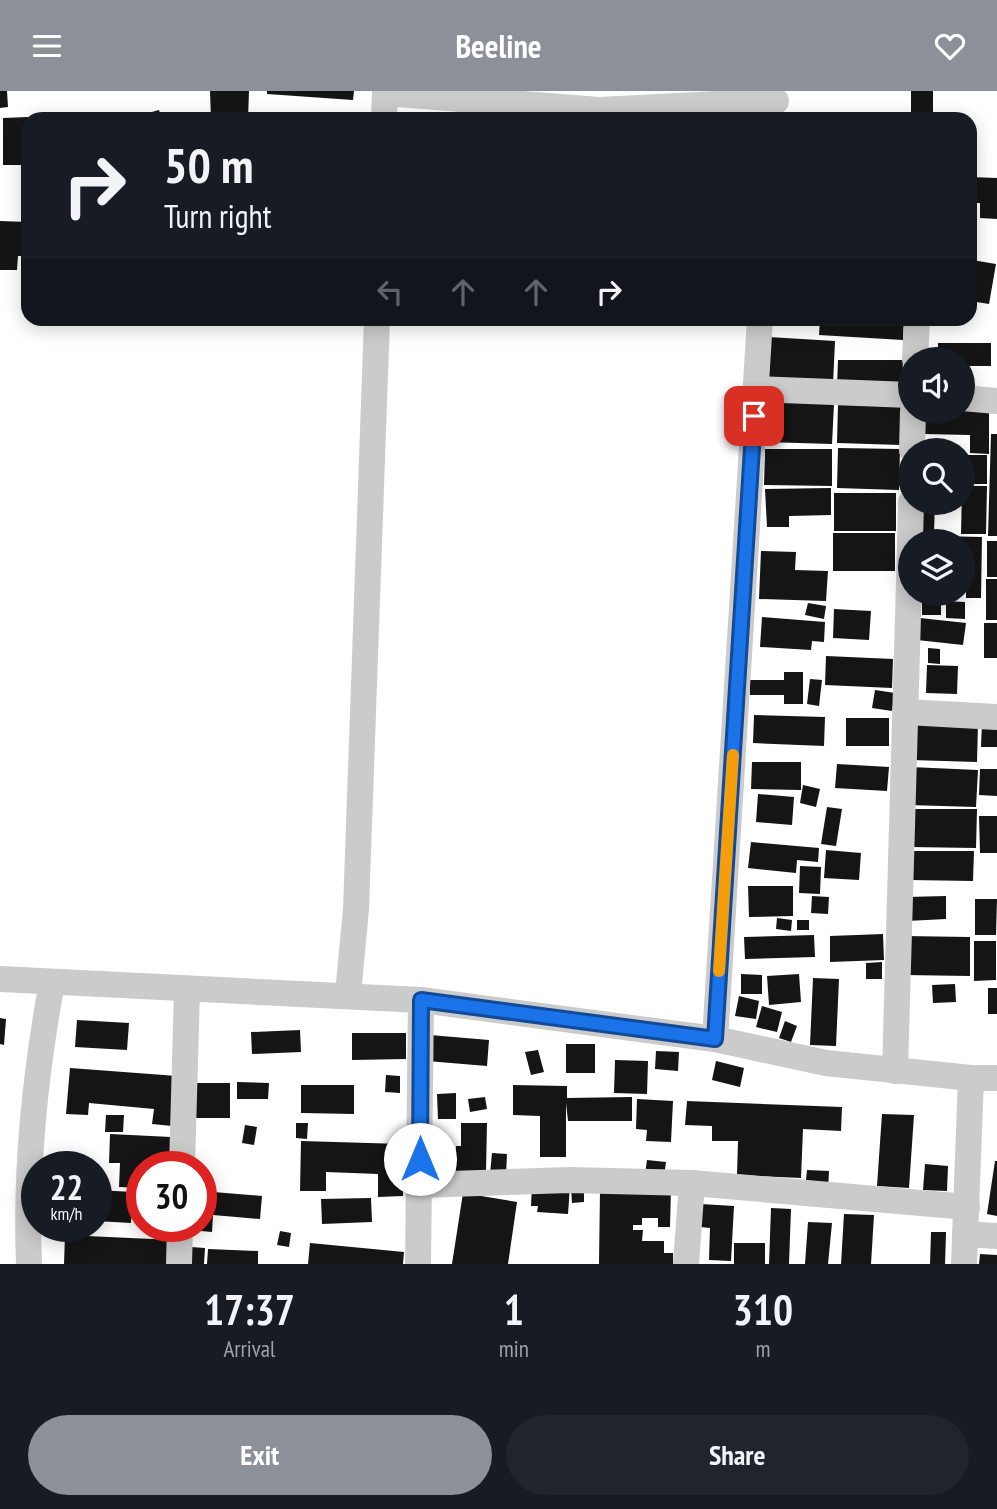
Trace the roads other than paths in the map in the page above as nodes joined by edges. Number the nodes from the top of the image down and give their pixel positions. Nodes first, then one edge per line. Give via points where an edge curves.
1 (385, 92) edge
2 (599, 100) edge
3 (776, 104) edge
4 (384, 112) edge
5 (377, 326) edge
6 (760, 326) edge
7 (917, 326) edge
8 (916, 347) edge
9 (756, 389) junction
10 (898, 395) edge
11 (975, 399) edge
12 (997, 401) edge
13 (909, 606) edge
14 (906, 712) junction
15 (997, 717) edge
16 (0, 979) edge
17 (52, 982) junction
18 (187, 990) junction
19 (348, 994) junction
20 (421, 1000) junction
21 (715, 1039) junction
22 (895, 1071) junction
23 (971, 1078) junction
24 (997, 1078) edge
25 (182, 1151) edge
26 (692, 1184) junction
27 (420, 1185) junction
28 (967, 1207) junction
29 (965, 1234) junction
30 (997, 1236) edge
31 (180, 1242) edge
32 (29, 1264) edge
33 (179, 1264) edge
34 (418, 1264) edge
35 (686, 1264) edge
36 (964, 1264) edge

1 - 2 street
1 - 4 street
2 - 3 street
5 - 19 street via 356,909
6 - 9 street
7 - 8 street
9 - 10 street
9 - 21 street
11 - 12 street
13 - 14 street
14 - 15 street
14 - 22 street
16 - 17 street
17 - 18 street
17 - 32 street via 40,1050 29,1168
18 - 19 street
18 - 25 street
19 - 20 street
20 - 21 street
20 - 27 street
21 - 22 street via 826,1063
22 - 23 street
23 - 24 street
23 - 28 street
26 - 27 street via 569,1180
26 - 28 street
26 - 35 street
27 - 34 street
28 - 29 street
29 - 30 street
29 - 36 street
31 - 33 street

